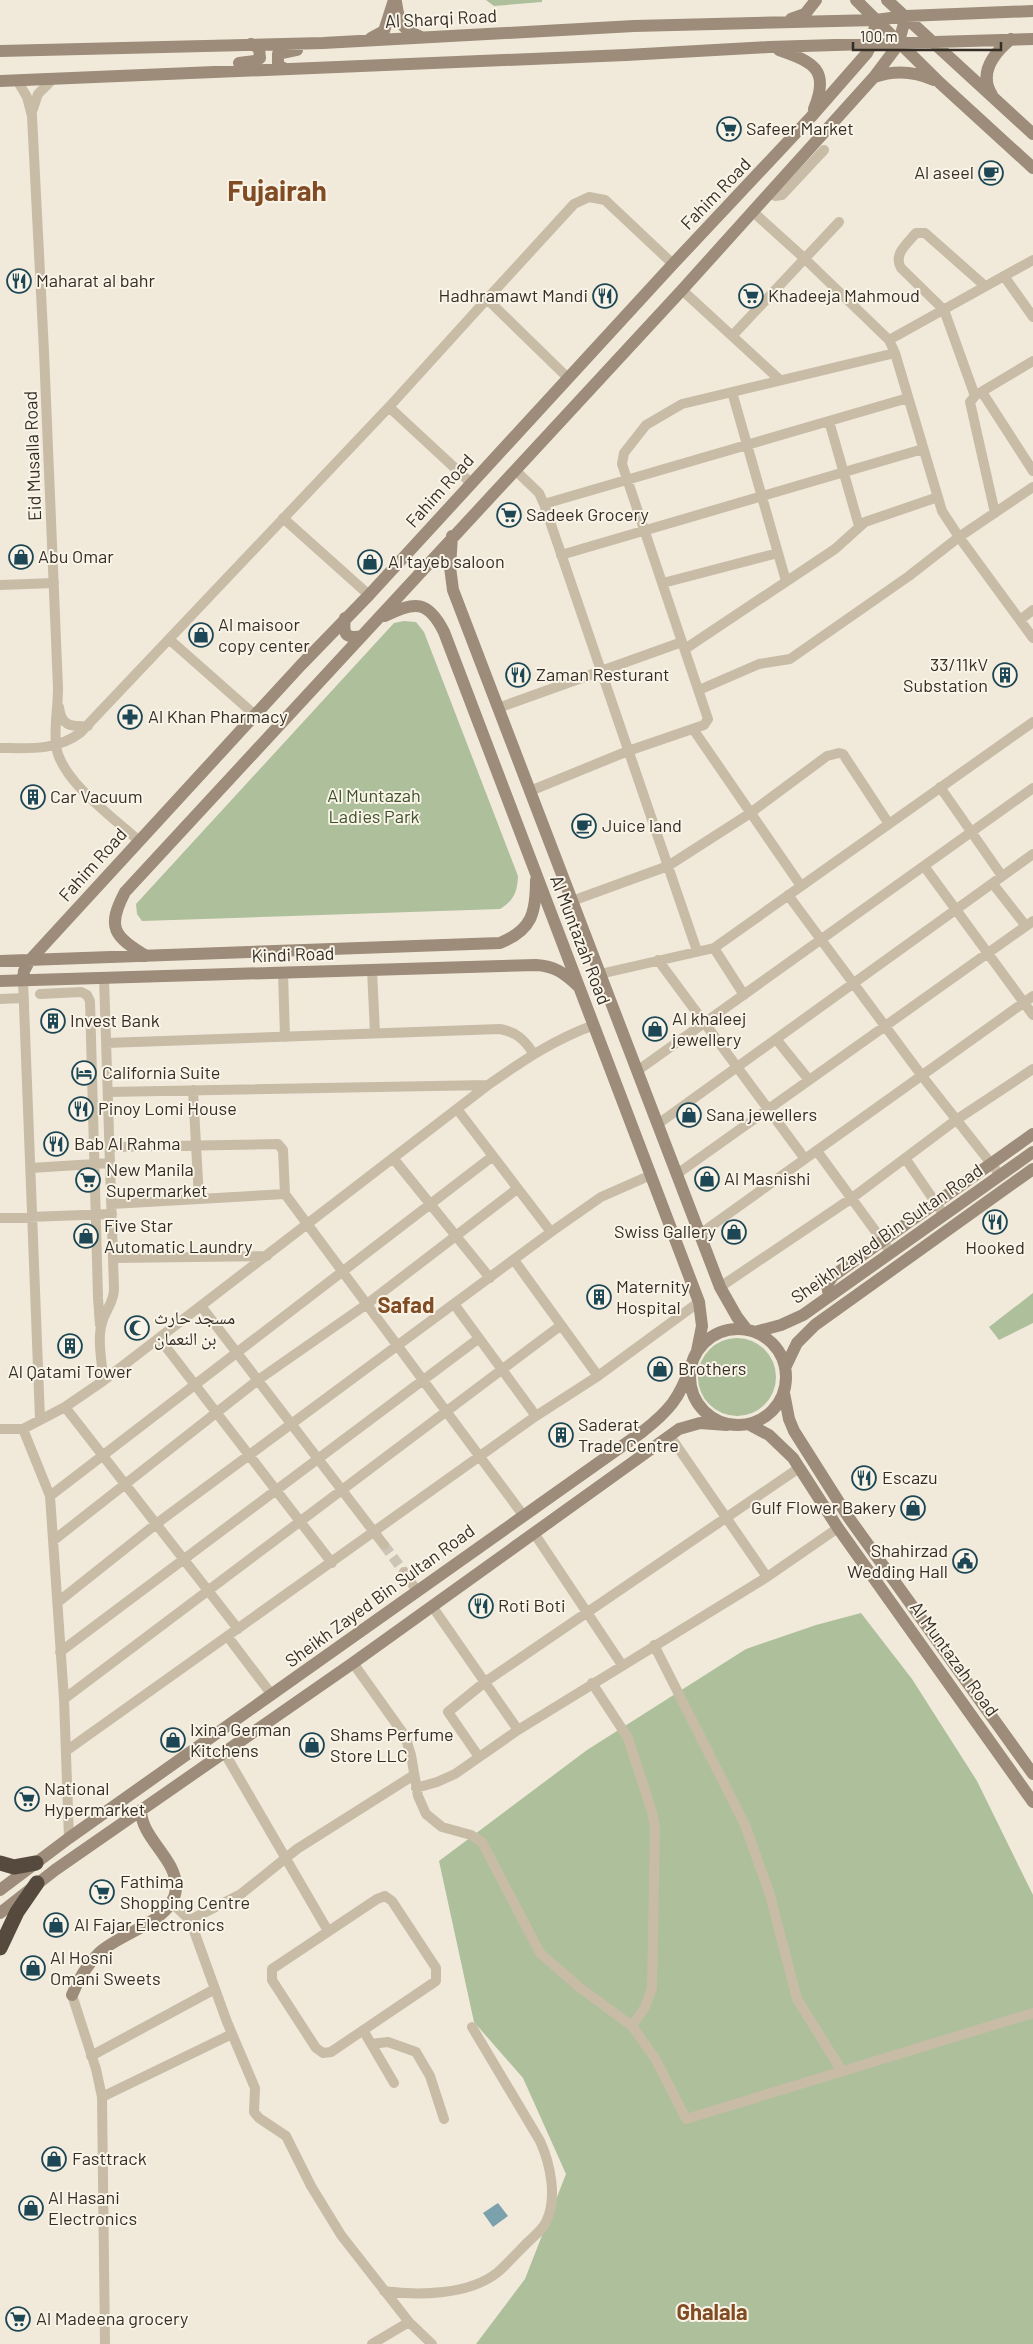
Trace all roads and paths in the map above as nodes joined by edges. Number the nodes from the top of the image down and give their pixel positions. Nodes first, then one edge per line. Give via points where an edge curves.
1 (395, 0) edge
2 (816, 0) edge
3 (856, 0) edge
4 (887, 0) edge
5 (892, 0) edge
6 (1033, 11) edge
7 (906, 16) junction
8 (929, 16) junction
9 (876, 20) junction
10 (783, 22) junction
11 (422, 37) junction
12 (1033, 38) edge
13 (1011, 39) junction
14 (366, 40) junction
15 (931, 41) junction
16 (899, 42) junction
17 (323, 43) junction
18 (872, 43) junction
19 (251, 44) junction
20 (0, 45) edge
21 (769, 47) junction
22 (16, 50) junction
23 (0, 51) edge
24 (283, 68) junction
25 (191, 73) junction
26 (874, 77) junction
27 (54, 78) junction
28 (18, 80) junction
29 (0, 81) edge
30 (940, 83) junction
31 (995, 99) junction
32 (32, 116) junction
33 (811, 118) junction
34 (1033, 134) edge
35 (824, 150) dead end
36 (1033, 168) edge
37 (770, 191) junction
38 (752, 211) junction
39 (839, 222) dead end
40 (804, 258) junction
41 (1033, 260) edge
42 (673, 264) junction
43 (1004, 276) junction
44 (986, 286) junction
45 (682, 290) junction
46 (487, 299) junction
47 (944, 310) junction
48 (1033, 317) edge
49 (733, 335) junction
50 (889, 340) junction
51 (895, 352) junction
52 (1033, 361) edge
53 (568, 378) junction
54 (780, 380) junction
55 (732, 392) junction
56 (554, 393) junction
57 (978, 394) junction
58 (908, 398) junction
59 (388, 407) junction
60 (568, 413) junction
61 (829, 421) junction
62 (747, 445) junction
63 (924, 449) junction
64 (515, 470) junction
65 (1033, 471) edge
66 (845, 472) junction
67 (626, 479) junction
68 (471, 483) junction
69 (1033, 487) edge
70 (762, 496) junction
71 (938, 497) junction
72 (544, 504) junction
73 (995, 513) junction
74 (283, 518) junction
75 (859, 526) junction
76 (645, 530) junction
77 (452, 536) junction
78 (959, 537) junction
79 (778, 553) junction
80 (561, 554) junction
81 (786, 581) junction
82 (663, 583) junction
83 (54, 584) junction
84 (0, 585) edge
85 (369, 595) junction
86 (1033, 610) edge
87 (345, 618) junction
88 (1020, 620) junction
89 (365, 632) junction
90 (1033, 638) edge
91 (170, 640) junction
92 (684, 645) junction
93 (478, 657) junction
94 (457, 664) junction
95 (601, 672) junction
96 (698, 690) junction
97 (58, 700) junction
98 (498, 708) junction
99 (256, 715) junction
100 (1033, 722) edge
101 (88, 726) junction
102 (693, 729) junction
103 (56, 746) junction
104 (0, 748) edge
105 (628, 750) junction
106 (940, 788) junction
107 (1033, 788) edge
108 (530, 791) junction
109 (750, 814) junction
110 (888, 824) junction
111 (972, 832) junction
112 (139, 841) junction
113 (1033, 854) edge
114 (668, 866) junction
115 (924, 866) junction
116 (536, 873) junction
117 (1002, 876) junction
118 (993, 884) junction
119 (800, 886) junction
120 (788, 895) junction
121 (572, 901) junction
122 (956, 910) junction
123 (1031, 924) edge
124 (821, 940) junction
125 (714, 948) junction
126 (697, 951) junction
127 (988, 953) junction
128 (177, 955) junction
129 (146, 956) junction
130 (30, 960) junction
131 (658, 960) junction
132 (0, 961) edge
133 (372, 970) junction
134 (283, 973) junction
135 (600, 974) junction
136 (177, 976) junction
137 (104, 978) junction
138 (23, 980) junction
139 (0, 981) edge
140 (853, 984) junction
141 (580, 987) junction
142 (40, 994) dead end
143 (744, 995) junction
144 (1033, 996) edge
145 (24, 998) junction
146 (0, 999) edge
147 (1024, 1002) junction
148 (1033, 1015) edge
149 (706, 1023) junction
150 (594, 1025) junction
151 (885, 1027) junction
152 (375, 1034) junction
153 (285, 1037) junction
154 (776, 1039) junction
155 (106, 1043) junction
156 (533, 1053) junction
157 (736, 1068) junction
158 (1033, 1069) edge
159 (638, 1071) junction
160 (922, 1076) junction
161 (809, 1080) junction
162 (488, 1085) junction
163 (194, 1090) junction
164 (108, 1092) junction
165 (457, 1109) junction
166 (768, 1109) junction
167 (956, 1120) junction
168 (658, 1124) junction
169 (1033, 1134) edge
170 (196, 1146) junction
171 (110, 1147) junction
172 (817, 1151) junction
173 (1033, 1152) edge
174 (493, 1156) junction
175 (393, 1158) junction
176 (905, 1158) junction
177 (805, 1159) junction
178 (110, 1163) junction
179 (94, 1164) junction
180 (991, 1164) junction
181 (31, 1168) junction
182 (1033, 1169) edge
183 (651, 1174) junction
184 (677, 1174) junction
185 (1000, 1175) junction
186 (517, 1189) junction
187 (285, 1194) junction
188 (852, 1198) junction
189 (199, 1199) junction
190 (936, 1203) junction
191 (430, 1204) junction
192 (112, 1209) junction
193 (96, 1215) junction
194 (944, 1215) junction
195 (33, 1217) junction
196 (0, 1218) edge
197 (308, 1223) junction
198 (551, 1232) junction
199 (700, 1234) junction
200 (456, 1235) junction
201 (883, 1241) junction
202 (891, 1252) junction
203 (266, 1256) junction
204 (114, 1258) junction
205 (514, 1260) junction
206 (343, 1270) junction
207 (490, 1278) junction
208 (720, 1287) junction
209 (829, 1296) junction
210 (700, 1302) junction
211 (367, 1304) junction
212 (454, 1304) junction
213 (201, 1306) junction
214 (560, 1326) junction
215 (101, 1328) junction
216 (751, 1331) junction
217 (159, 1338) junction
218 (478, 1339) junction
219 (398, 1346) junction
220 (236, 1352) junction
221 (697, 1352) junction
222 (691, 1365) junction
223 (785, 1368) junction
224 (501, 1370) junction
225 (598, 1376) junction
226 (104, 1378) junction
227 (258, 1380) junction
228 (423, 1380) junction
229 (194, 1384) junction
230 (784, 1393) junction
231 (65, 1407) junction
232 (446, 1411) junction
233 (216, 1412) junction
234 (536, 1416) junction
235 (40, 1419) junction
236 (292, 1424) junction
237 (727, 1425) junction
238 (750, 1425) junction
239 (0, 1429) edge
240 (22, 1429) junction
241 (670, 1436) junction
242 (102, 1455) junction
243 (249, 1455) junction
244 (481, 1456) junction
245 (318, 1458) junction
246 (799, 1468) junction
247 (125, 1484) junction
248 (342, 1489) junction
249 (276, 1490) junction
250 (50, 1496) junction
251 (523, 1515) junction
252 (726, 1517) junction
253 (300, 1521) junction
254 (156, 1524) junction
255 (838, 1528) junction
256 (375, 1532) junction
257 (534, 1533) junction
258 (54, 1540) junction
259 (384, 1545) tunnel mouth
260 (184, 1560) junction
261 (332, 1563) junction
262 (404, 1572) tunnel mouth
263 (767, 1577) junction
264 (208, 1590) junction
265 (416, 1591) junction
266 (58, 1602) junction
267 (432, 1606) junction
268 (586, 1613) junction
269 (238, 1629) junction
270 (228, 1636) junction
271 (654, 1645) junction
272 (60, 1652) junction
273 (353, 1663) junction
274 (622, 1664) junction
275 (485, 1682) junction
276 (592, 1683) junction
277 (272, 1695) junction
278 (64, 1699) junction
279 (518, 1730) junction
280 (66, 1751) junction
281 (224, 1752) junction
282 (479, 1757) junction
283 (1033, 1774) edge
284 (414, 1775) junction
285 (416, 1788) junction
286 (1033, 1802) edge
287 (141, 1810) junction
288 (69, 1838) junction
289 (285, 1858) junction
290 (0, 1863) edge
291 (36, 1863) junction
292 (37, 1883) junction
293 (0, 1890) edge
294 (171, 1902) junction
295 (0, 1914) edge
296 (190, 1920) junction
297 (328, 1931) junction
298 (0, 1948) edge
299 (215, 1989) junction
300 (72, 1995) joint
301 (1033, 2013) edge
302 (632, 2026) junction
303 (472, 2027) dead end
304 (363, 2030) junction
305 (232, 2034) junction
306 (371, 2044) junction
307 (91, 2056) junction
308 (842, 2071) junction
309 (394, 2083) dead end
310 (102, 2097) junction
311 (444, 2119) dead end
312 (384, 2291) junction
313 (409, 2322) junction
314 (105, 2344) edge
315 (372, 2344) edge
316 (432, 2344) edge

1 - 11 street via 399,20 406,30
1 - 14 street via 384,31
2 - 10 street via 805,14
3 - 9 street
4 - 7 street
5 - 8 street
6 - 8 street, Al Sharqi Road
7 - 8 street, Al Sharqi Road
7 - 9 street, Al Sharqi Road
7 - 15 street
7 - 16 street
9 - 10 street, Al Sharqi Road
9 - 16 street
9 - 18 street
10 - 11 street, Al Sharqi Road
11 - 14 street, Al Sharqi Road
12 - 13 street
13 - 15 street
13 - 31 street via 991,59 987,69 989,90
14 - 17 street, Al Sharqi Road
15 - 16 street
15 - 31 street
16 - 18 street
16 - 26 street, Fahim Road
16 - 30 street
17 - 19 street, Al Sharqi Road
17 - 24 street via 280,52 276,60
18 - 21 street
18 - 33 street, Fahim Road via 859,63
19 - 22 street, Al Sharqi Road
19 - 25 street via 260,51 258,60 208,66
20 - 22 street
21 - 24 street
21 - 33 street via 805,60 819,72 821,89
22 - 23 street, Al Sharqi Road
24 - 25 street
25 - 27 street
26 - 30 street via 905,72
26 - 37 street, Fahim Road
27 - 28 street
27 - 32 street via 38,94
28 - 29 street
28 - 32 street via 28,97
30 - 36 street
31 - 34 street
32 - 83 street, Eid Musalla Road
33 - 42 street, Fahim Road
35 - 37 street via 782,195 775,196
37 - 38 street, Fahim Road
38 - 40 street
38 - 45 street, Fahim Road
39 - 40 street
40 - 49 street
40 - 50 street
41 - 43 street
42 - 46 street via 605,200 589,197 574,204
42 - 53 street, Fahim Road
43 - 44 street
43 - 48 street
44 - 47 street
44 - 47 street via 925,233 916,233 899,254 899,264
45 - 49 street
45 - 60 street, Fahim Road
46 - 53 street
46 - 59 street
47 - 50 street
47 - 57 street
49 - 54 street
50 - 51 street
51 - 54 street
51 - 58 street
52 - 57 street
53 - 56 street, Fahim Road
54 - 55 street
55 - 62 street
55 - 67 street via 682,404 646,425 624,453 622,464
56 - 60 street via 567,395
56 - 68 street, Fahim Road
57 - 65 street
57 - 73 street via 970,402
58 - 61 street
58 - 63 street
59 - 68 street
59 - 74 street
60 - 64 street, Fahim Road
61 - 62 street
61 - 66 street
62 - 67 street
62 - 70 street
63 - 66 street
63 - 71 street
64 - 72 street via 539,492
64 - 77 street, Fahim Road
66 - 70 street
66 - 75 street
67 - 72 street
67 - 76 street
68 - 85 street, Fahim Road
69 - 73 street
70 - 76 street
70 - 79 street
71 - 75 street via 870,519
71 - 78 street via 942,511
72 - 80 street
73 - 78 street
74 - 85 street
74 - 91 street
75 - 81 street via 835,549
76 - 80 street
76 - 82 street
77 - 89 street, Fahim Road
77 - 93 street, Al Muntazah Road via 452,585
78 - 88 street
78 - 96 street via 790,659 758,664
79 - 81 street
79 - 82 street
80 - 95 street
81 - 92 street
82 - 92 street
83 - 84 street
83 - 97 street, Eid Musalla Road
85 - 87 street, Fahim Road
86 - 88 street
87 - 89 street via 346,636 349,638
87 - 99 street, Fahim Road
88 - 90 street
89 - 94 street, Al Muntazah Road via 383,617 403,607 423,606 438,619
89 - 129 street, Fahim Road via 125,892 117,907 116,930 120,939
91 - 99 street
91 - 101 street
92 - 95 street
92 - 96 street
93 - 94 street via 472,654 463,656
93 - 98 street, Al Muntazah Road
94 - 116 street, Al Muntazah Road
95 - 98 street
95 - 105 street
96 - 102 street via 708,720
97 - 101 street via 60,717 65,724
97 - 103 street, Eid Musalla Road
98 - 108 street, Al Muntazah Road
99 - 112 street, Fahim Road
100 - 106 street
101 - 103 street
102 - 105 street
102 - 109 street
103 - 104 street
103 - 112 street, Eid Musalla Road via 62,765 80,787
105 - 108 street
105 - 114 street
106 - 110 street
106 - 111 street
107 - 111 street
108 - 121 street, Al Muntazah Road
109 - 110 street via 827,756 839,752
109 - 114 street
109 - 119 street
110 - 119 street
111 - 115 street
111 - 117 street
112 - 130 street, Fahim Road
113 - 117 street
114 - 121 street
114 - 126 street
115 - 122 street
115 - 124 street
116 - 128 street, Kindi Road via 532,916 524,929 500,943
116 - 141 street, Al Muntazah Road
117 - 118 street
118 - 122 street
118 - 123 street
119 - 120 street
120 - 124 street
120 - 125 street
121 - 135 street, Al Muntazah Road
122 - 127 street
122 - 140 street
123 - 127 street
124 - 140 street
124 - 143 street
125 - 126 street
125 - 143 street
126 - 131 street
127 - 147 street
127 - 151 street
128 - 129 street, Kindi Road
128 - 136 street via 185,971
129 - 130 street, Kindi Road
130 - 132 street, Kindi Road
130 - 138 street
131 - 135 street
131 - 149 street
133 - 134 street, Kindi Road
133 - 141 street, Kindi Road via 536,964 551,966
133 - 152 street
134 - 136 street, Kindi Road
134 - 153 street
135 - 159 street, Al Muntazah Road
136 - 137 street, Kindi Road
137 - 138 street, Kindi Road
137 - 155 street
138 - 139 street, Kindi Road
138 - 145 street
140 - 151 street
140 - 154 street
141 - 150 street, Al Muntazah Road
142 - 179 street via 81,992 90,1000
143 - 149 street
144 - 147 street
145 - 146 street
145 - 181 street
147 - 148 street
147 - 160 street
149 - 157 street
149 - 159 street
150 - 156 street
150 - 183 street, Al Muntazah Road
151 - 160 street
151 - 161 street
152 - 153 street
152 - 156 street via 500,1029 514,1032
153 - 155 street
154 - 157 street
154 - 161 street
155 - 164 street
156 - 162 street
157 - 166 street
157 - 168 street
158 - 167 street
159 - 168 street, Al Muntazah Road
160 - 167 street
160 - 172 street
161 - 166 street
162 - 163 street
162 - 165 street
163 - 164 street
163 - 170 street
164 - 171 street
165 - 174 street
165 - 175 street
166 - 177 street
166 - 184 street
167 - 176 street
167 - 180 street
168 - 184 street, Al Muntazah Road
169 - 180 street
170 - 171 street
170 - 187 street via 278,1144 283,1150
170 - 189 street
171 - 178 street
172 - 177 street
172 - 188 street
173 - 185 street, Sheikh Zayed Bin Sultan Road
174 - 186 street
174 - 191 street
175 - 191 street
175 - 197 street
176 - 188 street
176 - 190 street
177 - 199 street
178 - 179 street
178 - 192 street
179 - 181 street
179 - 193 street
180 - 185 street
180 - 190 street
181 - 195 street
182 - 223 street, Sheikh Zayed Bin Sultan Road via 815,1324 797,1343
183 - 198 street via 601,1197
183 - 210 street, Al Muntazah Road
184 - 199 street, Al Muntazah Road
185 - 194 street, Sheikh Zayed Bin Sultan Road
186 - 198 street
186 - 200 street
187 - 189 street
187 - 197 street
188 - 201 street
188 - 208 street
189 - 192 street
190 - 194 street
190 - 201 street
191 - 200 street
191 - 206 street
192 - 193 street
192 - 204 street
193 - 195 street
193 - 215 street
194 - 202 street, Sheikh Zayed Bin Sultan Road
195 - 196 street
195 - 235 street
197 - 203 street
197 - 206 street
198 - 205 street
199 - 208 street, Al Muntazah Road
200 - 207 street
200 - 211 street
201 - 202 street
201 - 209 street via 829,1280
202 - 209 street, Sheikh Zayed Bin Sultan Road
203 - 204 street
203 - 213 street
204 - 215 street via 114,1296
205 - 207 street
205 - 214 street
206 - 211 street
206 - 220 street
207 - 212 street
208 - 216 street, Al Muntazah Road via 737,1317
209 - 216 street, Sheikh Zayed Bin Sultan Road via 793,1321
210 - 221 street, Al Muntazah Road via 702,1326
210 - 225 street
211 - 219 street
211 - 227 street
212 - 218 street
212 - 219 street
213 - 217 street
213 - 220 street
214 - 224 street
214 - 225 street
215 - 226 street
216 - 221 street via 731,1329 715,1334
216 - 223 street via 775,1346
217 - 226 street
217 - 229 street
218 - 224 street
218 - 228 street
219 - 228 street
219 - 236 street
220 - 227 street
220 - 229 street
221 - 222 street
222 - 237 street via 690,1384 696,1402 709,1417
222 - 251 street, Sheikh Zayed Bin Sultan Road via 684,1386 665,1414
223 - 230 street
224 - 232 street
224 - 234 street
225 - 234 street
226 - 231 street
227 - 233 street
227 - 236 street
228 - 232 street
228 - 245 street
229 - 233 street
229 - 242 street
230 - 238 street via 773,1411
230 - 283 street, Al Muntazah Road via 794,1431 844,1510
231 - 235 street
231 - 242 street
232 - 244 street
232 - 248 street
233 - 243 street
233 - 247 street
234 - 244 street
235 - 240 street
236 - 243 street
236 - 245 street
237 - 238 street
237 - 241 street, Sheikh Zayed Bin Sultan Road via 712,1422 690,1425
238 - 246 street, Al Muntazah Road via 778,1442
239 - 240 street
240 - 250 street
241 - 252 street
241 - 257 street, Sheikh Zayed Bin Sultan Road
242 - 247 street
242 - 250 street
243 - 249 street
243 - 254 street
244 - 251 street
244 - 256 street
245 - 248 street
245 - 249 street
246 - 252 street
246 - 255 street, Al Muntazah Road
247 - 254 street
247 - 258 street
248 - 253 street
248 - 256 street
249 - 253 street
249 - 260 street
250 - 258 street
251 - 265 street, Sheikh Zayed Bin Sultan Road
252 - 263 street
252 - 268 street
253 - 261 street
253 - 264 street
254 - 260 street
254 - 266 street
255 - 263 street
255 - 286 street, Al Muntazah Road
256 - 259 street
256 - 261 street
257 - 267 street, Sheikh Zayed Bin Sultan Road
257 - 268 street
258 - 266 street
260 - 264 street
260 - 272 street
261 - 269 street
262 - 265 street
263 - 271 street
264 - 269 street
264 - 278 street
265 - 277 street, Sheikh Zayed Bin Sultan Road
266 - 272 street
267 - 273 street, Sheikh Zayed Bin Sultan Road
267 - 275 street
268 - 274 street
268 - 275 street
269 - 270 street
270 - 277 street
270 - 280 street
271 - 274 street
271 - 308 street via 745,1825 770,1896 797,1998
272 - 278 street
273 - 281 street, Sheikh Zayed Bin Sultan Road
273 - 284 street via 405,1736
274 - 276 street
275 - 279 street
275 - 282 street via 448,1712
276 - 279 street
276 - 302 street via 628,1738 655,1827 652,1988 646,2007
277 - 288 street, Sheikh Zayed Bin Sultan Road
278 - 280 street
279 - 282 street
280 - 288 street
281 - 287 street, Sheikh Zayed Bin Sultan Road
281 - 289 street
282 - 285 street via 455,1774
284 - 285 street
284 - 289 street
285 - 302 street via 421,1805 435,1823 482,1842 540,1953
287 - 292 street, Sheikh Zayed Bin Sultan Road
287 - 294 street via 143,1823 173,1872 176,1890
288 - 291 street, Sheikh Zayed Bin Sultan Road
289 - 296 street via 241,1894
289 - 297 street
290 - 291 highway via 14,1867
291 - 293 street, Sheikh Zayed Bin Sultan Road
292 - 295 street, Sheikh Zayed Bin Sultan Road
292 - 298 highway via 17,1912
294 - 296 street
294 - 300 street via 160,1915 99,1953 82,1974
296 - 299 street
297 - 304 street via 274,1966 270,1977 319,2051 331,2052
297 - 304 street via 386,1896 438,1972 434,1984
299 - 305 street
299 - 307 street
300 - 307 street
301 - 308 street
302 - 308 street via 655,2058 686,2118
303 - 312 street via 547,2157 551,2202 548,2215 543,2227 497,2273 482,2280 434,2293
304 - 306 street
305 - 310 street
305 - 312 street via 255,2088 254,2112 286,2136 341,2235
306 - 309 street
306 - 311 street via 388,2042 416,2052 430,2076
307 - 310 street
310 - 314 street
312 - 313 street
313 - 315 street
313 - 316 street

